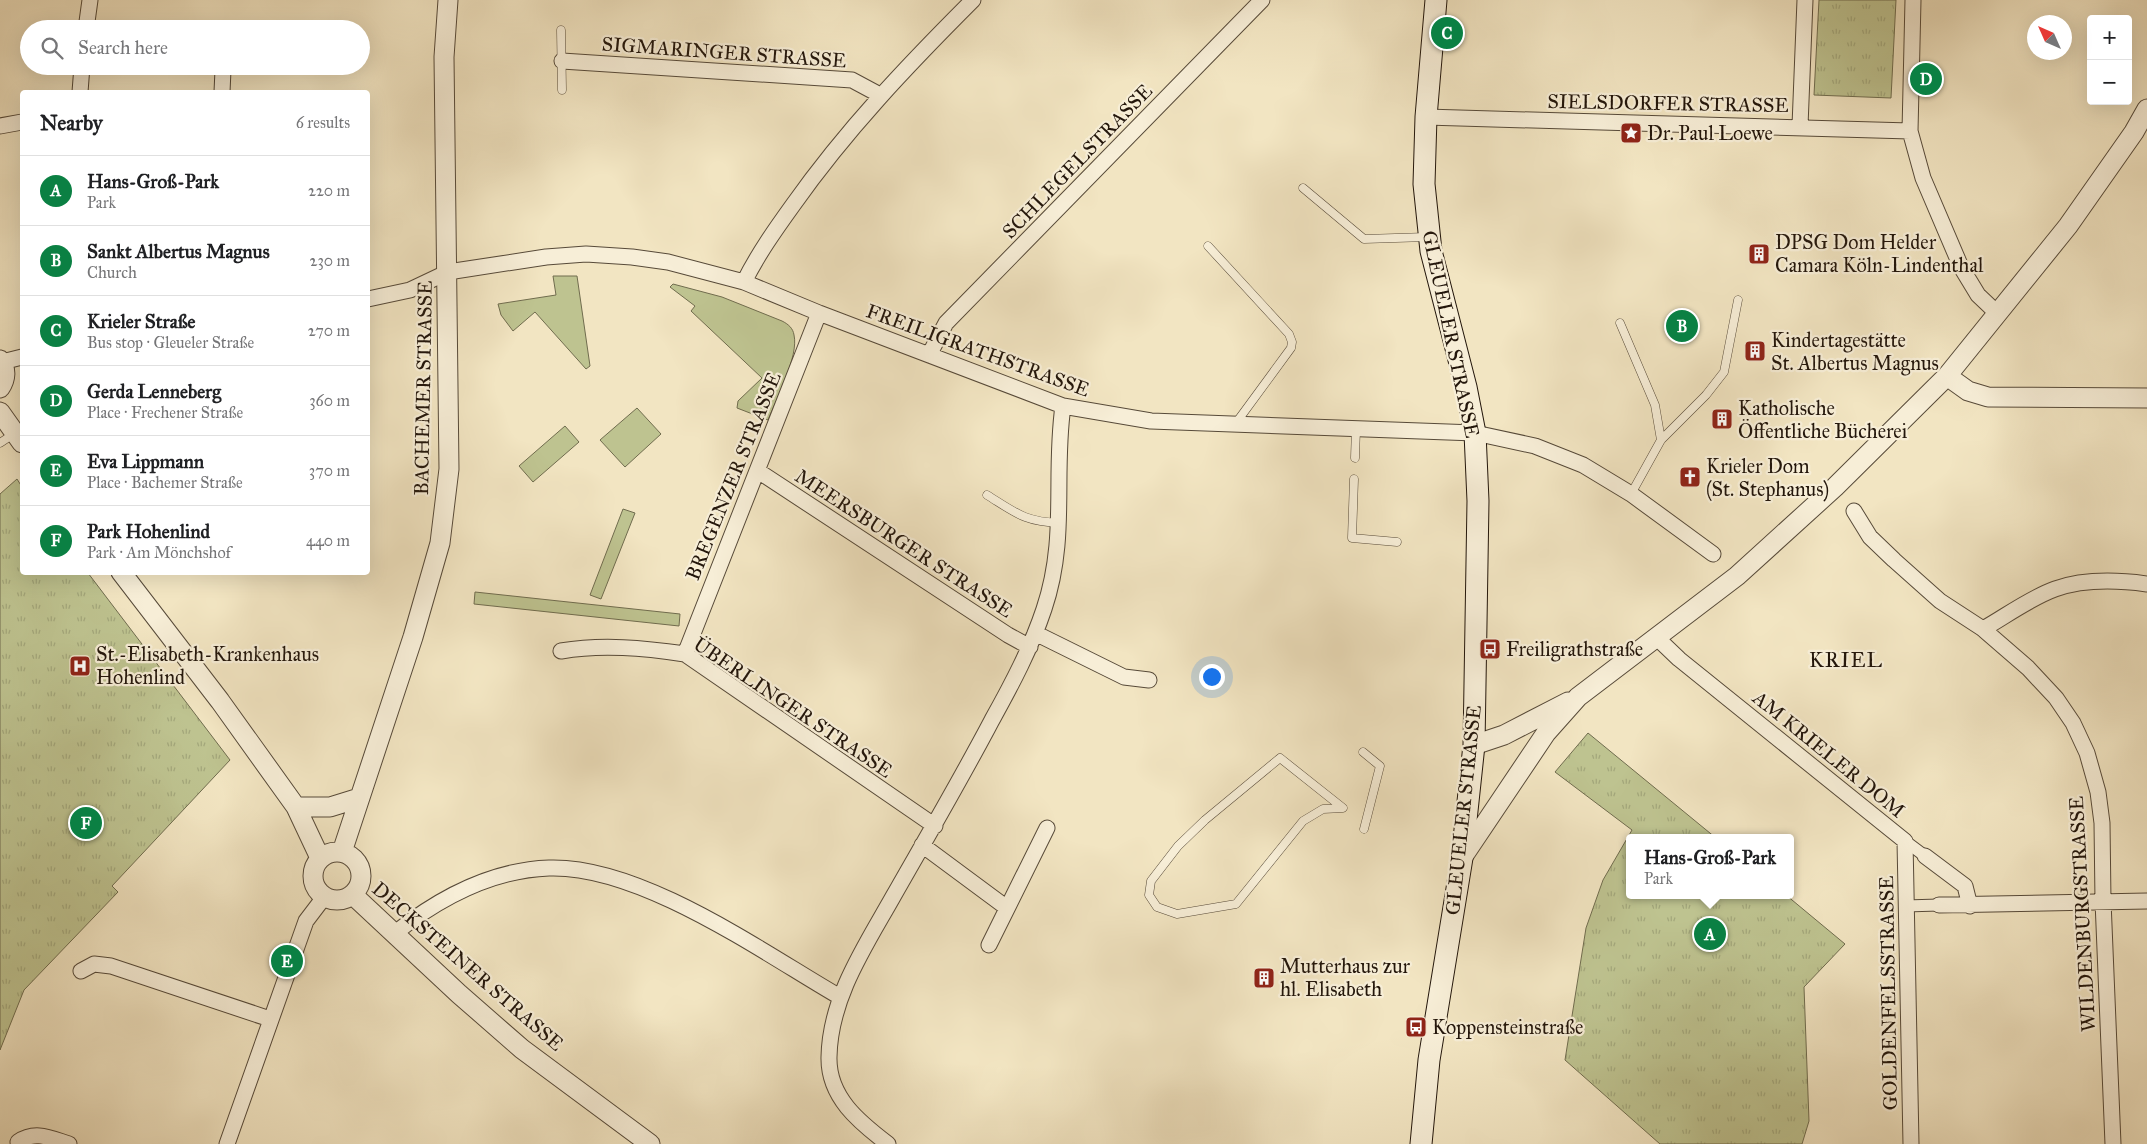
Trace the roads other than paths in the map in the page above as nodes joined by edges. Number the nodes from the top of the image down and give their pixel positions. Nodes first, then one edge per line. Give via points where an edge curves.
1 (90, 0) edge
2 (448, 0) edge
3 (973, 0) edge
4 (1262, 0) edge
5 (1436, 0) edge
6 (1804, 0) edge
7 (1913, 0) edge
8 (87, 20) edge
9 (561, 30) dead end
10 (562, 61) junction
11 (81, 75) edge
12 (223, 75) edge
13 (80, 90) edge
14 (222, 90) edge
15 (562, 90) dead end
16 (880, 95) junction
17 (2147, 109) edge
18 (1426, 118) junction
19 (20, 122) edge
20 (0, 126) edge
21 (1800, 126) junction
22 (1910, 131) junction
23 (1303, 188) dead end
24 (1429, 236) junction
25 (1208, 246) dead end
26 (448, 272) junction
27 (744, 282) junction
28 (370, 299) edge
29 (1738, 300) dead end
30 (819, 313) junction
31 (1998, 314) junction
32 (1620, 323) dead end
33 (929, 355) junction
34 (20, 356) edge
35 (1, 361) edge
36 (1947, 376) junction
37 (0, 388) edge
38 (2147, 398) edge
39 (1063, 406) junction
40 (0, 412) edge
41 (1236, 423) junction
42 (1356, 428) junction
43 (1475, 433) junction
44 (12, 440) edge
45 (1661, 440) junction
46 (1354, 458) dead end
47 (758, 471) junction
48 (1354, 479) dead end
49 (1631, 494) junction
50 (987, 495) dead end
51 (1854, 511) dead end
52 (1060, 523) junction
53 (1397, 542) dead end
54 (1713, 554) dead end
55 (123, 575) edge
56 (2147, 584) edge
57 (1983, 628) junction
58 (1656, 637) junction
59 (1033, 640) junction
60 (560, 651) dead end
61 (685, 654) junction
62 (1149, 680) dead end
63 (1578, 697) junction
64 (1474, 744) junction
65 (1363, 752) dead end
66 (359, 798) junction
67 (296, 807) junction
68 (1343, 808) joint
69 (935, 826) junction
70 (1047, 828) dead end
71 (1364, 829) dead end
72 (1905, 841) junction
73 (922, 844) junction
74 (342, 852) junction
75 (1925, 856) joint
76 (320, 858) junction
77 (1462, 858) junction
78 (352, 895) junction
79 (325, 896) junction
80 (2147, 900) edge
81 (2102, 901) junction
82 (1939, 905) joint
83 (1906, 906) junction
84 (1970, 906) junction
85 (1006, 908) junction
86 (395, 933) junction
87 (989, 945) dead end
88 (82, 971) dead end
89 (840, 998) junction
90 (270, 1019) junction
91 (18, 1142) dead end
92 (69, 1144) edge
93 (227, 1144) edge
94 (650, 1144) edge
95 (888, 1144) edge
96 (1421, 1144) edge
97 (1911, 1144) edge
98 (2113, 1144) edge

1 - 8 street
2 - 26 street, BACHEMER STRASSE via 444,56
3 - 16 street
4 - 33 street, SCHLEGELSTRASSE via 946,323
5 - 18 main road, GLEUELER STRASSE
6 - 21 street
7 - 22 street
9 - 10 lane
10 - 15 lane
10 - 16 street, SIGMARINGER STRASSE via 852,80
11 - 13 street
12 - 14 street
16 - 27 street via 806,186 756,257
17 - 31 street via 2068,226
18 - 21 street, SIELSDORFER STRASSE
18 - 24 main road, GLEUELER STRASSE via 1424,184
19 - 20 street
21 - 22 street, SIELSDORFER STRASSE
22 - 31 street via 1923,178 1961,267 1978,295
23 - 24 lane via 1364,239
24 - 43 main road, GLEUELER STRASSE
25 - 41 lane via 1289,334 1292,342 1291,348
26 - 27 street, FREILIGRATHSTRASSE via 586,254 668,262
26 - 28 street, FREILIGRATHSTRASSE via 410,290
26 - 66 street, BACHEMER STRASSE via 449,469 440,543
27 - 30 street, FREILIGRATHSTRASSE
29 - 45 lane via 1724,372
30 - 33 street, FREILIGRATHSTRASSE
30 - 47 street, BREGENZER STRASSE
31 - 36 street
32 - 45 lane via 1655,405
33 - 39 street, FREILIGRATHSTRASSE
34 - 35 street
35 - 37 street via 5,378
36 - 38 street via 1968,391 1988,397
36 - 58 street via 1835,487 1737,576
39 - 41 street, FREILIGRATHSTRASSE via 1151,421
39 - 52 street via 1060,425
40 - 44 street
41 - 42 street, FREILIGRATHSTRASSE
42 - 43 street, FREILIGRATHSTRASSE
42 - 46 lane
43 - 49 street, FREILIGRATHSTRASSE via 1535,446 1583,465
43 - 64 main road, GLEUELER STRASSE via 1478,501
45 - 49 lane
47 - 59 street, MEERSBURGER STRASSE via 1000,630
47 - 61 street, BREGENZER STRASSE
48 - 53 lane via 1352,538
49 - 54 street, FREILIGRATHSTRASSE
50 - 52 lane via 1021,516 1037,522
51 - 57 street, WILDENBURGSTRASSE via 1870,537 1894,560 1940,601
52 - 59 street via 1053,574
55 - 67 street
56 - 57 street via 2107,581 2066,586
57 - 81 street, WILDENBURGSTRASSE via 2056,698 2073,723 2087,753 2098,792 2102,823
58 - 63 street
58 - 72 street, AM KRIELER DOM
59 - 62 street, MEERSBURGER STRASSE via 1124,677
59 - 69 street
60 - 61 street, ÜBERLINGER STRASSE via 588,646
61 - 69 street, ÜBERLINGER STRASSE
63 - 64 street via 1504,734
63 - 77 street via 1546,733
64 - 77 main road, GLEUELER STRASSE
65 - 71 lane via 1380,766
66 - 67 street via 330,807
66 - 74 street, BACHEMER STRASSE
67 - 76 street
68 - 68 lane via 1280,758 1218,808 1178,846 1151,881 1149,895 1157,907 1177,914 1236,904 1303,821 1323,809
69 - 73 street
70 - 85 street
72 - 75 street, AM KRIELER DOM
72 - 83 street, GOLDENFELSSTRASSE
73 - 85 street
73 - 89 street
74 - 76 street via 331,852
74 - 78 street via 352,856 360,868 361,880
75 - 84 street, AM KRIELER DOM via 1965,886
76 - 79 street via 313,876 318,890
77 - 96 main road, GLEUELER STRASSE via 1429,1060
78 - 79 street via 341,900
78 - 86 street, DECKSTEINER STRASSE
79 - 90 street via 306,921
80 - 81 street
81 - 84 street
81 - 98 street, WILDENBURGSTRASSE
82 - 83 street
82 - 84 street
83 - 97 street, GOLDENFELSSTRASSE
85 - 87 street
86 - 89 street via 446,897 484,882 549,868 594,872 635,885 691,910
86 - 94 street, DECKSTEINER STRASSE via 522,1048
88 - 90 street via 94,964 111,966
89 - 95 street via 829,1058 834,1084 845,1108
90 - 93 street
91 - 92 street via 26,1136 39,1134

